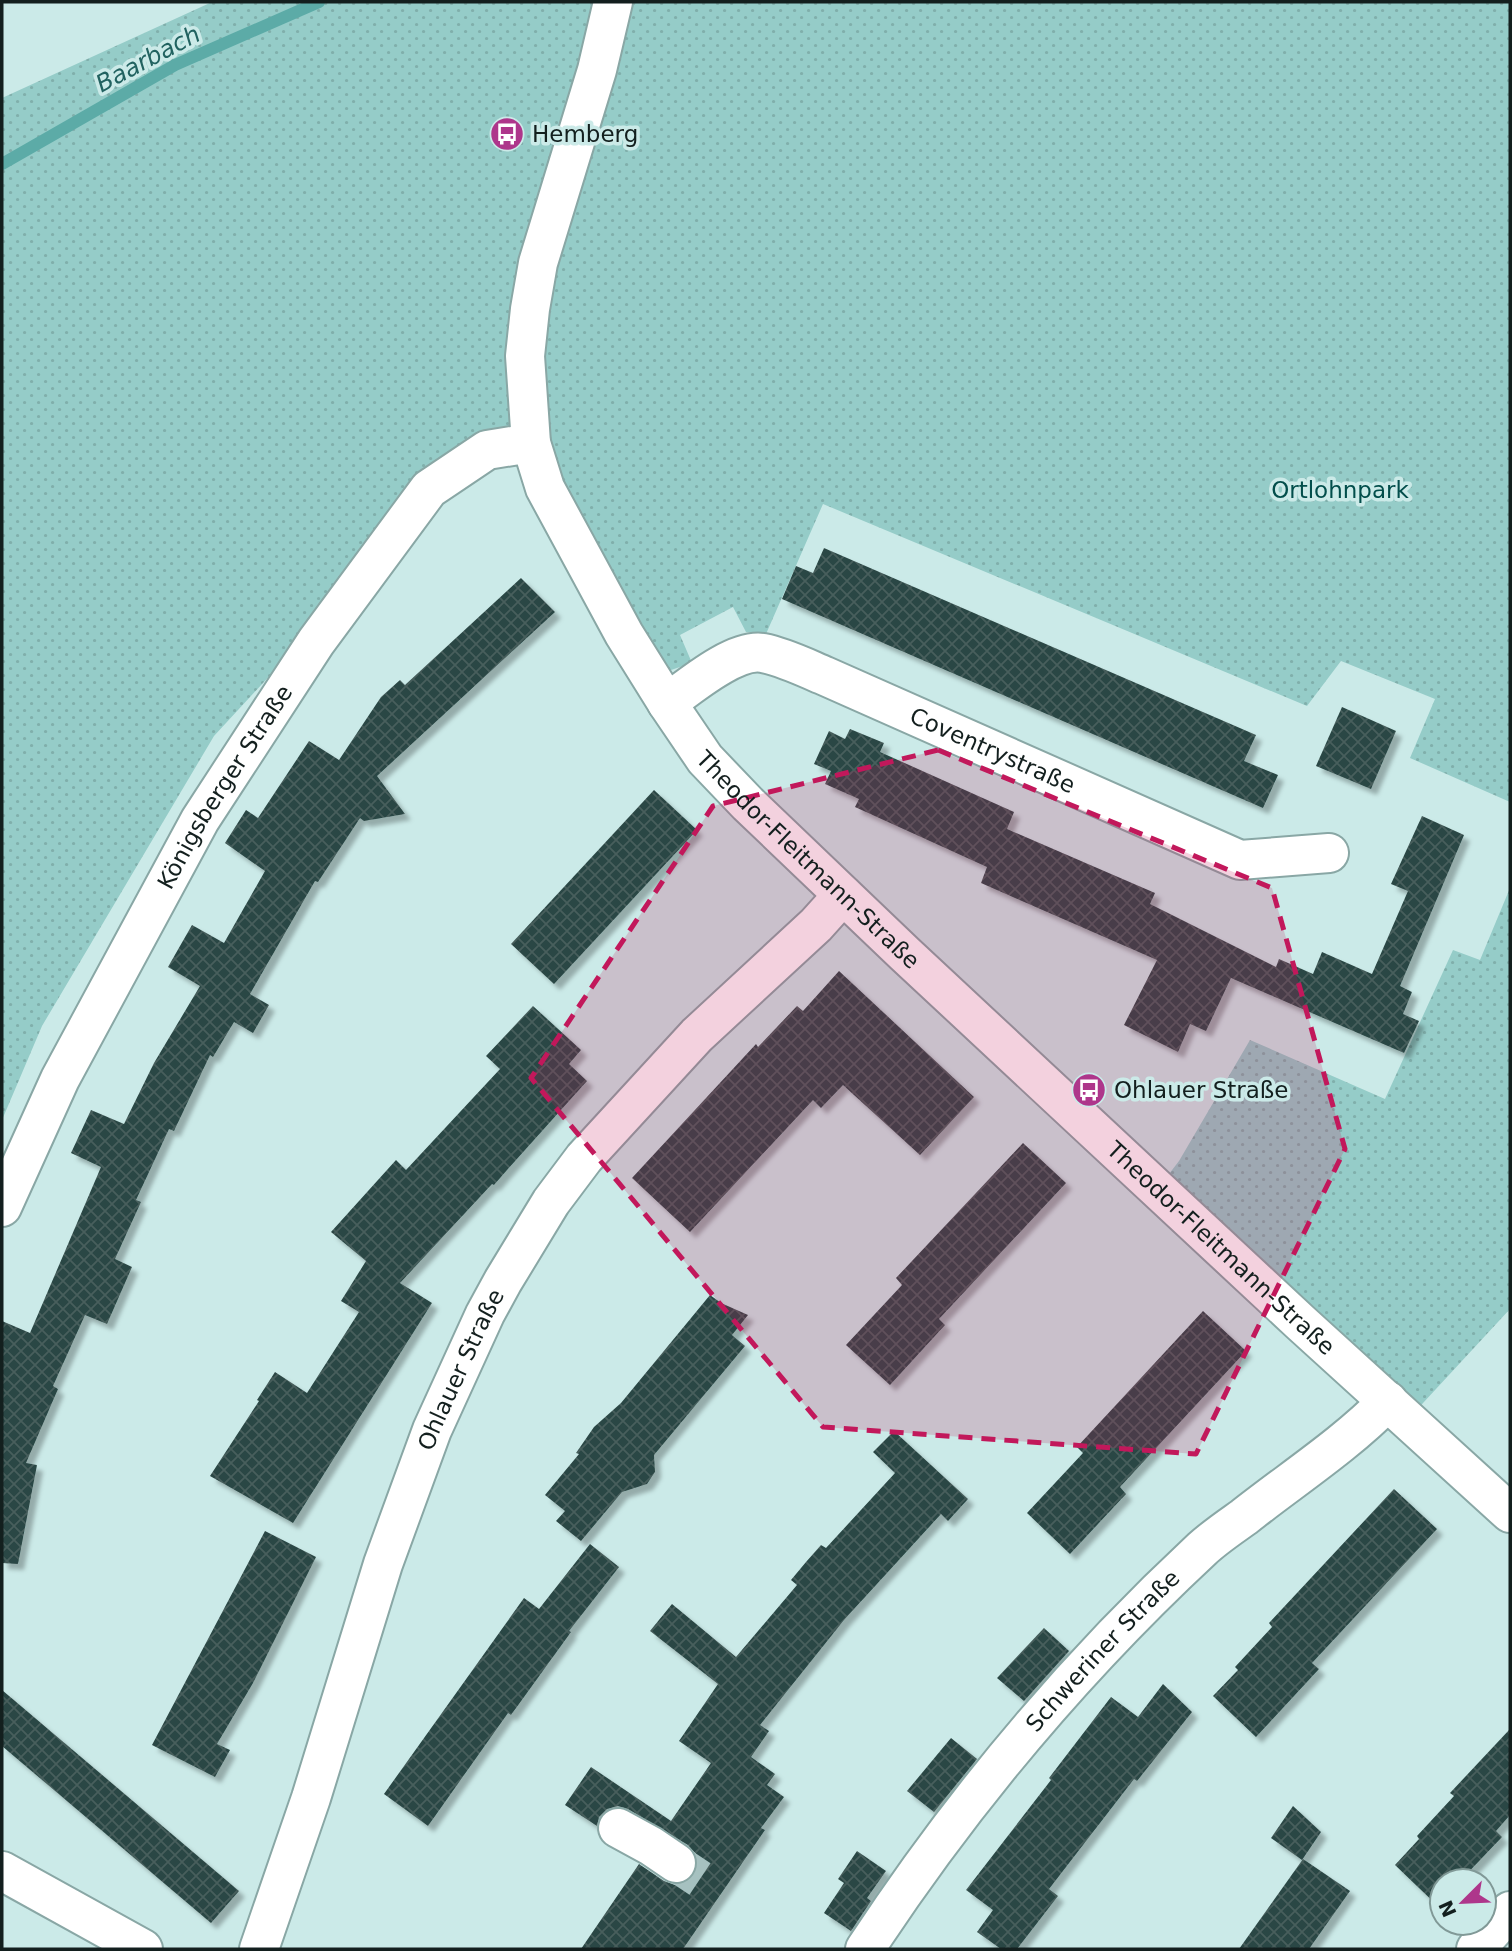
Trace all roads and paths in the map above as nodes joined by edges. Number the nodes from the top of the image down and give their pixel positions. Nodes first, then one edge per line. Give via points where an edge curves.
1 (613, 2) edge
2 (531, 443) junction
3 (667, 703) junction
4 (1329, 853) dead end
5 (843, 895) junction
6 (2, 1207) edge
7 (1388, 1401) junction
8 (1510, 1513) edge
9 (2, 1871) edge
10 (1510, 1911) edge
11 (143, 1949) edge
12 (259, 1949) edge
13 (865, 1949) edge
14 (1476, 1949) edge

1 - 2 street, Theodor-Fleitmann-Straße via 594,81 538,262 525,356
2 - 3 street, Theodor-Fleitmann-Straße via 545,488 568,533
2 - 6 street, Königsberger Straße via 487,450 429,489 316,642 200,820 60,1079
3 - 4 street, Coventrystraße via 736,659 762,653 911,713 1240,860
3 - 5 street, Theodor-Fleitmann-Straße via 705,759
5 - 7 street, Theodor-Fleitmann-Straße
5 - 12 street, Ohlauer Straße via 697,1035 584,1158 551,1202 491,1303 432,1430 387,1553
7 - 8 street, Theodor-Fleitmann-Straße
7 - 13 street, Schweriner Straße via 1363,1427 1204,1547 1125,1622 1014,1747
9 - 11 street
10 - 14 street

